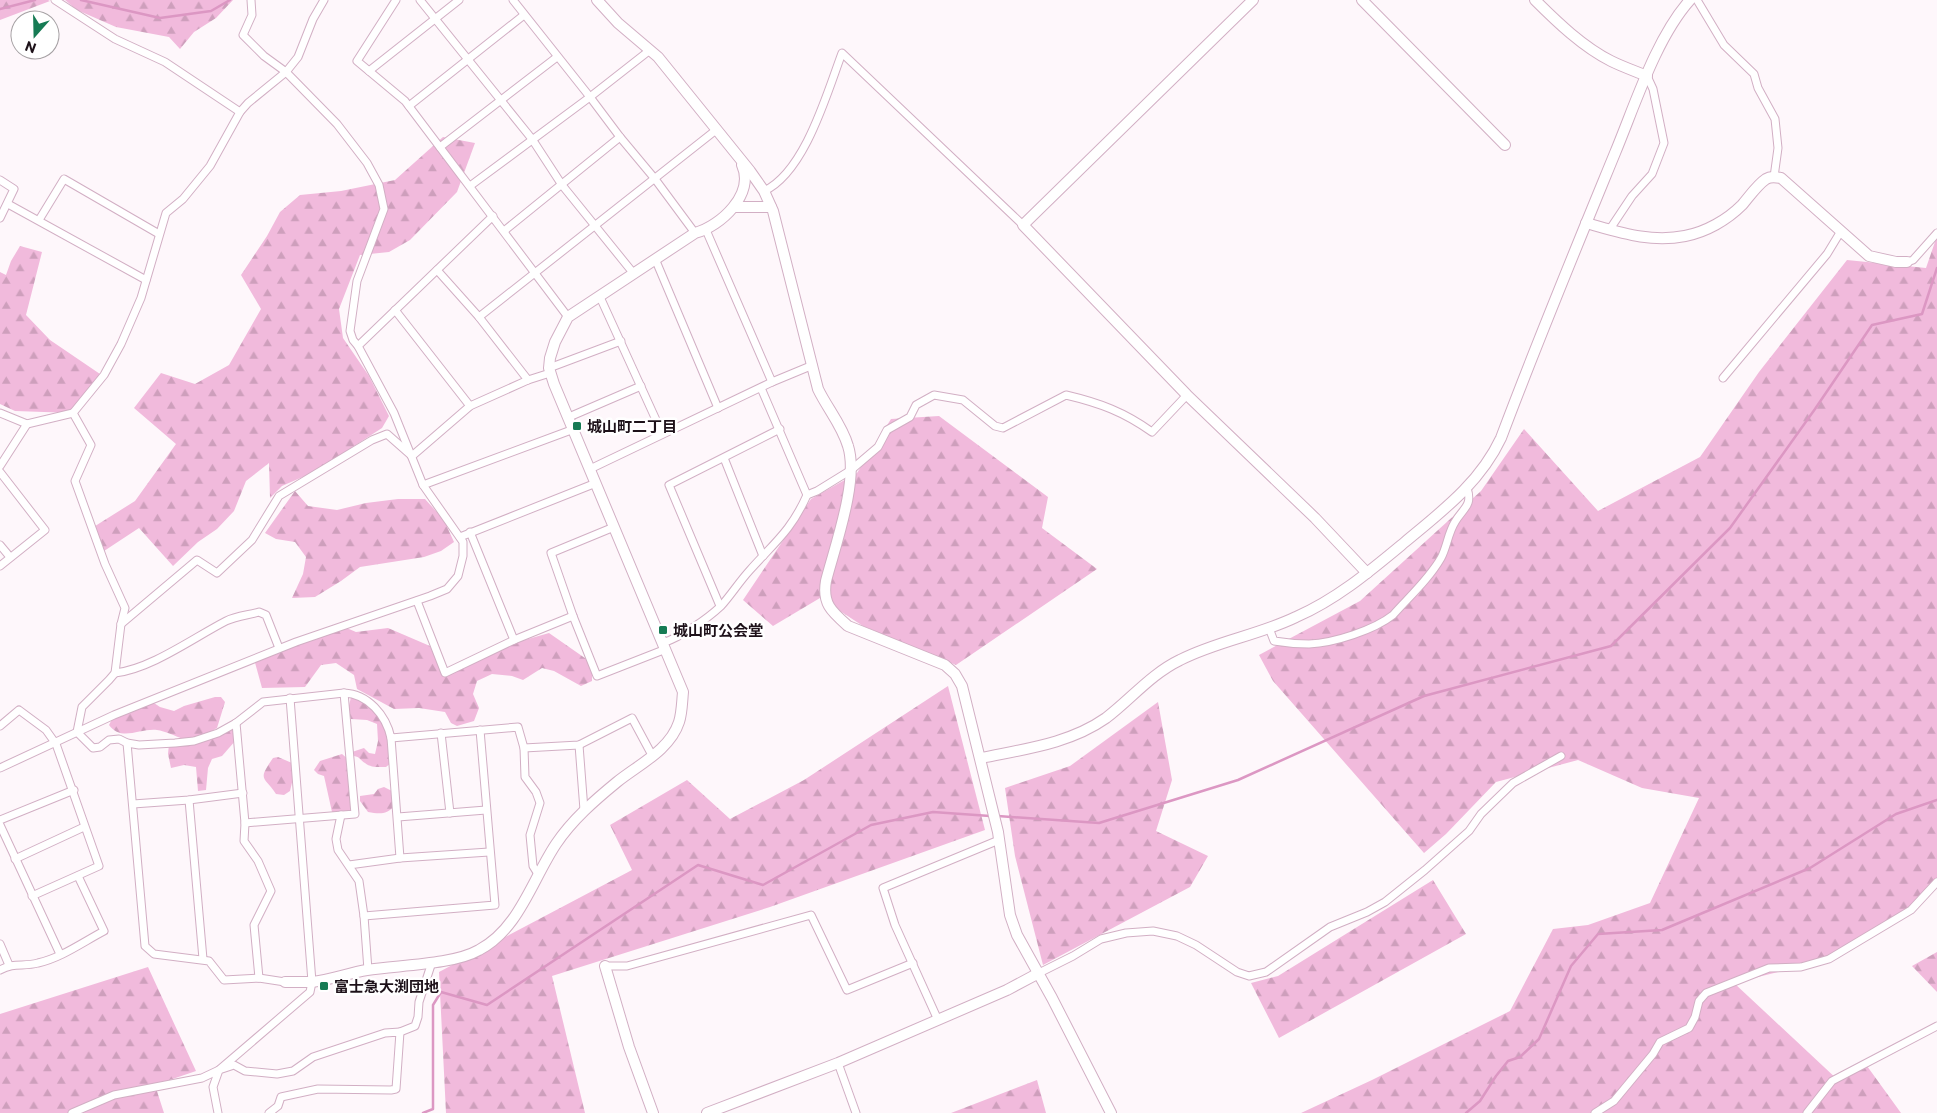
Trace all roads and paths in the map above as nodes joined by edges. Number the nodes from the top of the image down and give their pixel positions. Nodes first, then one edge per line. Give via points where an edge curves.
1 (55, 0) edge
2 (251, 0) edge
3 (324, 0) edge
4 (396, 0) edge
5 (420, 0) edge
6 (459, 0) edge
7 (512, 0) edge
8 (598, 0) edge
9 (1253, 0) edge
10 (1362, 0) edge
11 (1535, 0) edge
12 (1690, 0) edge
13 (1697, 0) edge
14 (524, 16) junction
15 (435, 18) junction
16 (650, 50) junction
17 (557, 57) junction
18 (468, 59) junction
19 (369, 71) junction
20 (286, 72) junction
21 (1647, 76) junction
22 (590, 97) junction
23 (500, 100) junction
24 (409, 106) junction
25 (240, 112) junction
26 (716, 130) junction
27 (620, 137) junction
28 (532, 138) junction
29 (1506, 144) dead end
30 (440, 147) junction
31 (739, 157) junction
32 (1774, 177) junction
33 (654, 179) junction
34 (0, 180) edge
35 (562, 184) junction
36 (470, 186) junction
37 (764, 191) junction
38 (8, 204) junction
39 (735, 207) junction
40 (771, 207) junction
41 (493, 216) junction
42 (0, 218) edge
43 (40, 220) junction
44 (1586, 223) junction
45 (594, 224) junction
46 (1023, 226) junction
47 (1610, 229) junction
48 (706, 230) junction
49 (1840, 230) junction
50 (504, 231) junction
51 (695, 233) junction
52 (1937, 233) edge
53 (159, 234) junction
54 (656, 261) junction
55 (1907, 262) joint
56 (437, 270) junction
57 (535, 274) junction
58 (634, 274) junction
59 (146, 280) junction
60 (600, 297) junction
61 (395, 310) junction
62 (479, 317) junction
63 (568, 318) junction
64 (621, 341) junction
65 (358, 346) junction
66 (813, 366) junction
67 (550, 370) junction
68 (1723, 378) dead end
69 (528, 380) junction
70 (772, 382) junction
71 (641, 386) junction
72 (761, 388) junction
73 (1187, 395) junction
74 (470, 406) junction
75 (718, 408) junction
76 (0, 413) edge
77 (73, 413) junction
78 (569, 417) junction
79 (27, 424) junction
80 (574, 429) junction
81 (780, 429) junction
82 (662, 433) junction
83 (412, 456) junction
84 (724, 458) junction
85 (0, 466) edge
86 (590, 469) junction
87 (851, 470) junction
88 (0, 472) edge
89 (596, 482) junction
90 (423, 485) junction
91 (1467, 488) junction
92 (807, 496) junction
93 (614, 527) junction
94 (470, 532) junction
95 (460, 537) junction
96 (0, 545) edge
97 (763, 556) junction
98 (10, 557) junction
99 (0, 566) edge
100 (1367, 573) junction
101 (417, 601) junction
102 (720, 606) junction
103 (573, 616) junction
104 (121, 624) junction
105 (1269, 628) junction
106 (514, 640) junction
107 (664, 646) junction
108 (280, 648) junction
109 (115, 673) junction
110 (344, 693) junction
111 (290, 698) junction
112 (236, 723) junction
113 (0, 726) edge
114 (480, 730) junction
115 (77, 732) junction
116 (441, 733) junction
117 (391, 738) junction
118 (127, 743) junction
119 (56, 744) junction
120 (580, 745) junction
121 (524, 748) junction
122 (1561, 756) dead end
123 (653, 757) junction
124 (981, 758) junction
125 (0, 768) edge
126 (74, 790) junction
127 (243, 793) junction
128 (189, 800) junction
129 (133, 804) junction
130 (486, 810) junction
131 (584, 810) junction
132 (450, 813) junction
133 (340, 816) junction
134 (398, 817) junction
135 (300, 818) junction
136 (0, 820) edge
137 (245, 824) junction
138 (0, 825) edge
139 (84, 826) junction
140 (999, 836) junction
141 (489, 852) junction
142 (400, 858) junction
143 (15, 859) junction
144 (349, 865) junction
145 (538, 874) junction
146 (78, 876) junction
147 (1937, 882) edge
148 (32, 896) junction
149 (364, 916) junction
150 (0, 944) edge
151 (60, 954) junction
152 (203, 959) junction
153 (432, 962) junction
154 (913, 963) junction
155 (9, 965) junction
156 (605, 966) joint
157 (0, 970) edge
158 (368, 970) junction
159 (1037, 974) junction
160 (259, 978) junction
161 (285, 982) joint
162 (312, 982) junction
163 (938, 1020) junction
164 (1937, 1026) edge
165 (400, 1032) junction
166 (838, 1064) junction
167 (219, 1070) junction
168 (72, 1113) edge
169 (218, 1113) edge
170 (269, 1113) edge
171 (653, 1113) edge
172 (707, 1113) edge
173 (856, 1113) edge
174 (1111, 1113) edge
175 (1595, 1113) edge
176 (1807, 1113) edge

1 - 25 street via 115,39 165,62
2 - 20 street via 252,15 243,36
3 - 20 street via 298,57
4 - 19 street via 357,61
5 - 15 street
6 - 15 street
7 - 14 street
8 - 16 street via 618,23
9 - 46 street
10 - 29 street
11 - 21 street via 1587,45 1610,60
12 - 21 street via 1672,22
13 - 32 street via 1724,45 1754,74 1775,119 1778,148
14 - 17 street
14 - 18 street
15 - 18 street
15 - 19 street
16 - 22 street
16 - 26 street
17 - 22 street
17 - 23 street
18 - 23 street
18 - 24 street
19 - 24 street
20 - 25 street
20 - 65 street via 337,124 367,163 379,185 384,209 357,281 350,331
21 - 44 street
21 - 47 street via 1653,89 1664,143 1652,174 1632,196
22 - 27 street
22 - 28 street
23 - 28 street
23 - 30 street
24 - 30 street
25 - 53 street via 210,166 183,199 166,213
26 - 31 street
26 - 33 street
27 - 33 street
27 - 35 street
28 - 35 street
28 - 36 street
30 - 36 street
31 - 37 street
31 - 39 street via 746,177
32 - 47 street via 1764,180 1740,207 1703,231 1650,239
32 - 49 street via 1781,178
33 - 45 street
33 - 51 street
34 - 38 street via 14,189
35 - 45 street
35 - 50 street
36 - 41 street
37 - 40 street
37 - 46 street via 776,186 811,134 842,53
38 - 42 street
38 - 43 street
39 - 40 street
39 - 48 street
40 - 66 street
41 - 50 street
41 - 56 street
43 - 53 street via 64,179
43 - 59 street
44 - 47 street
44 - 91 street via 1501,438 1489,462
45 - 57 street
45 - 58 street
46 - 73 street
48 - 51 street
48 - 70 street
49 - 55 street via 1869,256
49 - 68 street via 1827,254
50 - 57 street
51 - 54 street
52 - 55 street via 1913,260
53 - 59 street
54 - 58 street
54 - 75 street
56 - 61 street
56 - 62 street
57 - 62 street
57 - 63 street
58 - 60 street
59 - 77 street via 121,344 104,375
60 - 63 street
60 - 64 street
61 - 65 street
61 - 74 street
62 - 69 street
63 - 67 street via 555,342
64 - 67 street
64 - 71 street
65 - 83 street via 394,413
66 - 70 street
66 - 87 street via 818,389 848,445
67 - 69 street
67 - 78 street
69 - 74 street
70 - 72 street
71 - 78 street
71 - 82 street
72 - 75 street
72 - 81 street
73 - 87 street via 1152,432 1134,419 1098,402 1066,395 1003,428 995,426 963,400 934,395 916,405 910,417 887,430 878,447
73 - 100 street
74 - 83 street
75 - 82 street
76 - 79 street
77 - 79 street
77 - 104 street via 92,445 75,481 125,608
78 - 80 street
79 - 85 street
80 - 86 street
80 - 90 street
81 - 84 street
81 - 92 street
82 - 86 street
83 - 90 street
83 - 104 street via 387,434 372,440 280,496 252,540 217,573 197,560
84 - 97 street
84 - 102 street via 669,485
86 - 89 street
87 - 92 street
87 - 124 street via 824,591 826,602 848,626 945,666 955,674 962,686
88 - 98 street via 45,530
89 - 93 street
89 - 94 street
90 - 95 street
91 - 100 street
91 - 105 street via 1468,504 1455,522 1442,556 1386,620 1346,636 1312,644 1274,641
92 - 97 street via 783,537
93 - 103 street via 551,553
93 - 107 street
94 - 95 street
94 - 106 street
95 - 101 street via 463,556 458,576 447,589
96 - 98 street
97 - 102 street
98 - 99 street
100 - 105 street via 1322,605
101 - 106 street via 445,672
101 - 108 street
102 - 107 street
103 - 106 street
103 - 107 street via 597,676
104 - 109 street
105 - 124 street via 1178,660 1155,675 1106,718 1071,737
107 - 123 street via 683,692 682,708 672,735
108 - 109 street via 266,615 259,612 228,620 129,671
108 - 115 street
109 - 115 street via 82,707
110 - 111 street
110 - 117 street via 355,693 373,705 389,727
110 - 133 street via 355,814
111 - 112 street via 263,702
111 - 135 street
112 - 118 street via 218,733 194,740 169,744
112 - 127 street
113 - 119 street via 19,710 46,730
114 - 116 street
114 - 121 street via 518,727
114 - 130 street
115 - 118 street via 93,748 109,740 119,739
115 - 119 street
116 - 117 street
116 - 132 street
117 - 134 street
118 - 129 street
119 - 125 street
119 - 126 street
120 - 121 street
120 - 123 street via 632,718
120 - 131 street
121 - 145 street via 525,777 540,803 530,836 533,866
122 - 159 street via 1513,783 1481,814 1469,831 1385,902 1330,927 1266,972 1249,976 1237,972 1196,945 1177,936 1152,931 1101,939
123 - 131 street
124 - 140 street
126 - 136 street
126 - 139 street
127 - 128 street
127 - 137 street
128 - 129 street
128 - 152 street
129 - 152 street via 145,946 154,954
130 - 132 street
130 - 141 street
131 - 145 street via 556,844
132 - 134 street
133 - 135 street
133 - 144 street via 336,839 338,850
134 - 142 street
135 - 137 street
135 - 162 street
137 - 160 street via 244,841 258,861 271,891 254,925
138 - 143 street
139 - 143 street
139 - 146 street via 99,866
140 - 154 street via 883,888 895,925
140 - 159 street via 1010,915
141 - 142 street
141 - 149 street via 495,905
142 - 144 street
143 - 148 street
144 - 149 street via 359,881
145 - 153 street via 508,927 491,943 477,952
146 - 148 street
146 - 151 street via 104,931
147 - 175 street via 1911,910 1829,959 1801,967 1769,968 1706,993 1689,1028 1660,1042 1654,1054 1614,1101
148 - 151 street
149 - 158 street
150 - 155 street
151 - 155 street via 37,964
152 - 160 street via 209,961 224,980
153 - 158 street
153 - 165 street via 415,1026
154 - 156 street via 847,990 811,915 628,966
154 - 163 street
155 - 157 street
156 - 171 street via 635,1066
158 - 162 street
159 - 163 street
159 - 174 street
160 - 161 street
161 - 162 street
162 - 167 street via 310,992
163 - 166 street
164 - 176 street via 1832,1080
165 - 167 street via 385,1033 313,1057 293,1070 277,1074 245,1071 234,1065
165 - 170 street via 396,1089 318,1089 281,1097 278,1106
166 - 172 street
166 - 173 street
167 - 168 street via 202,1078 114,1095
167 - 169 street via 213,1087

